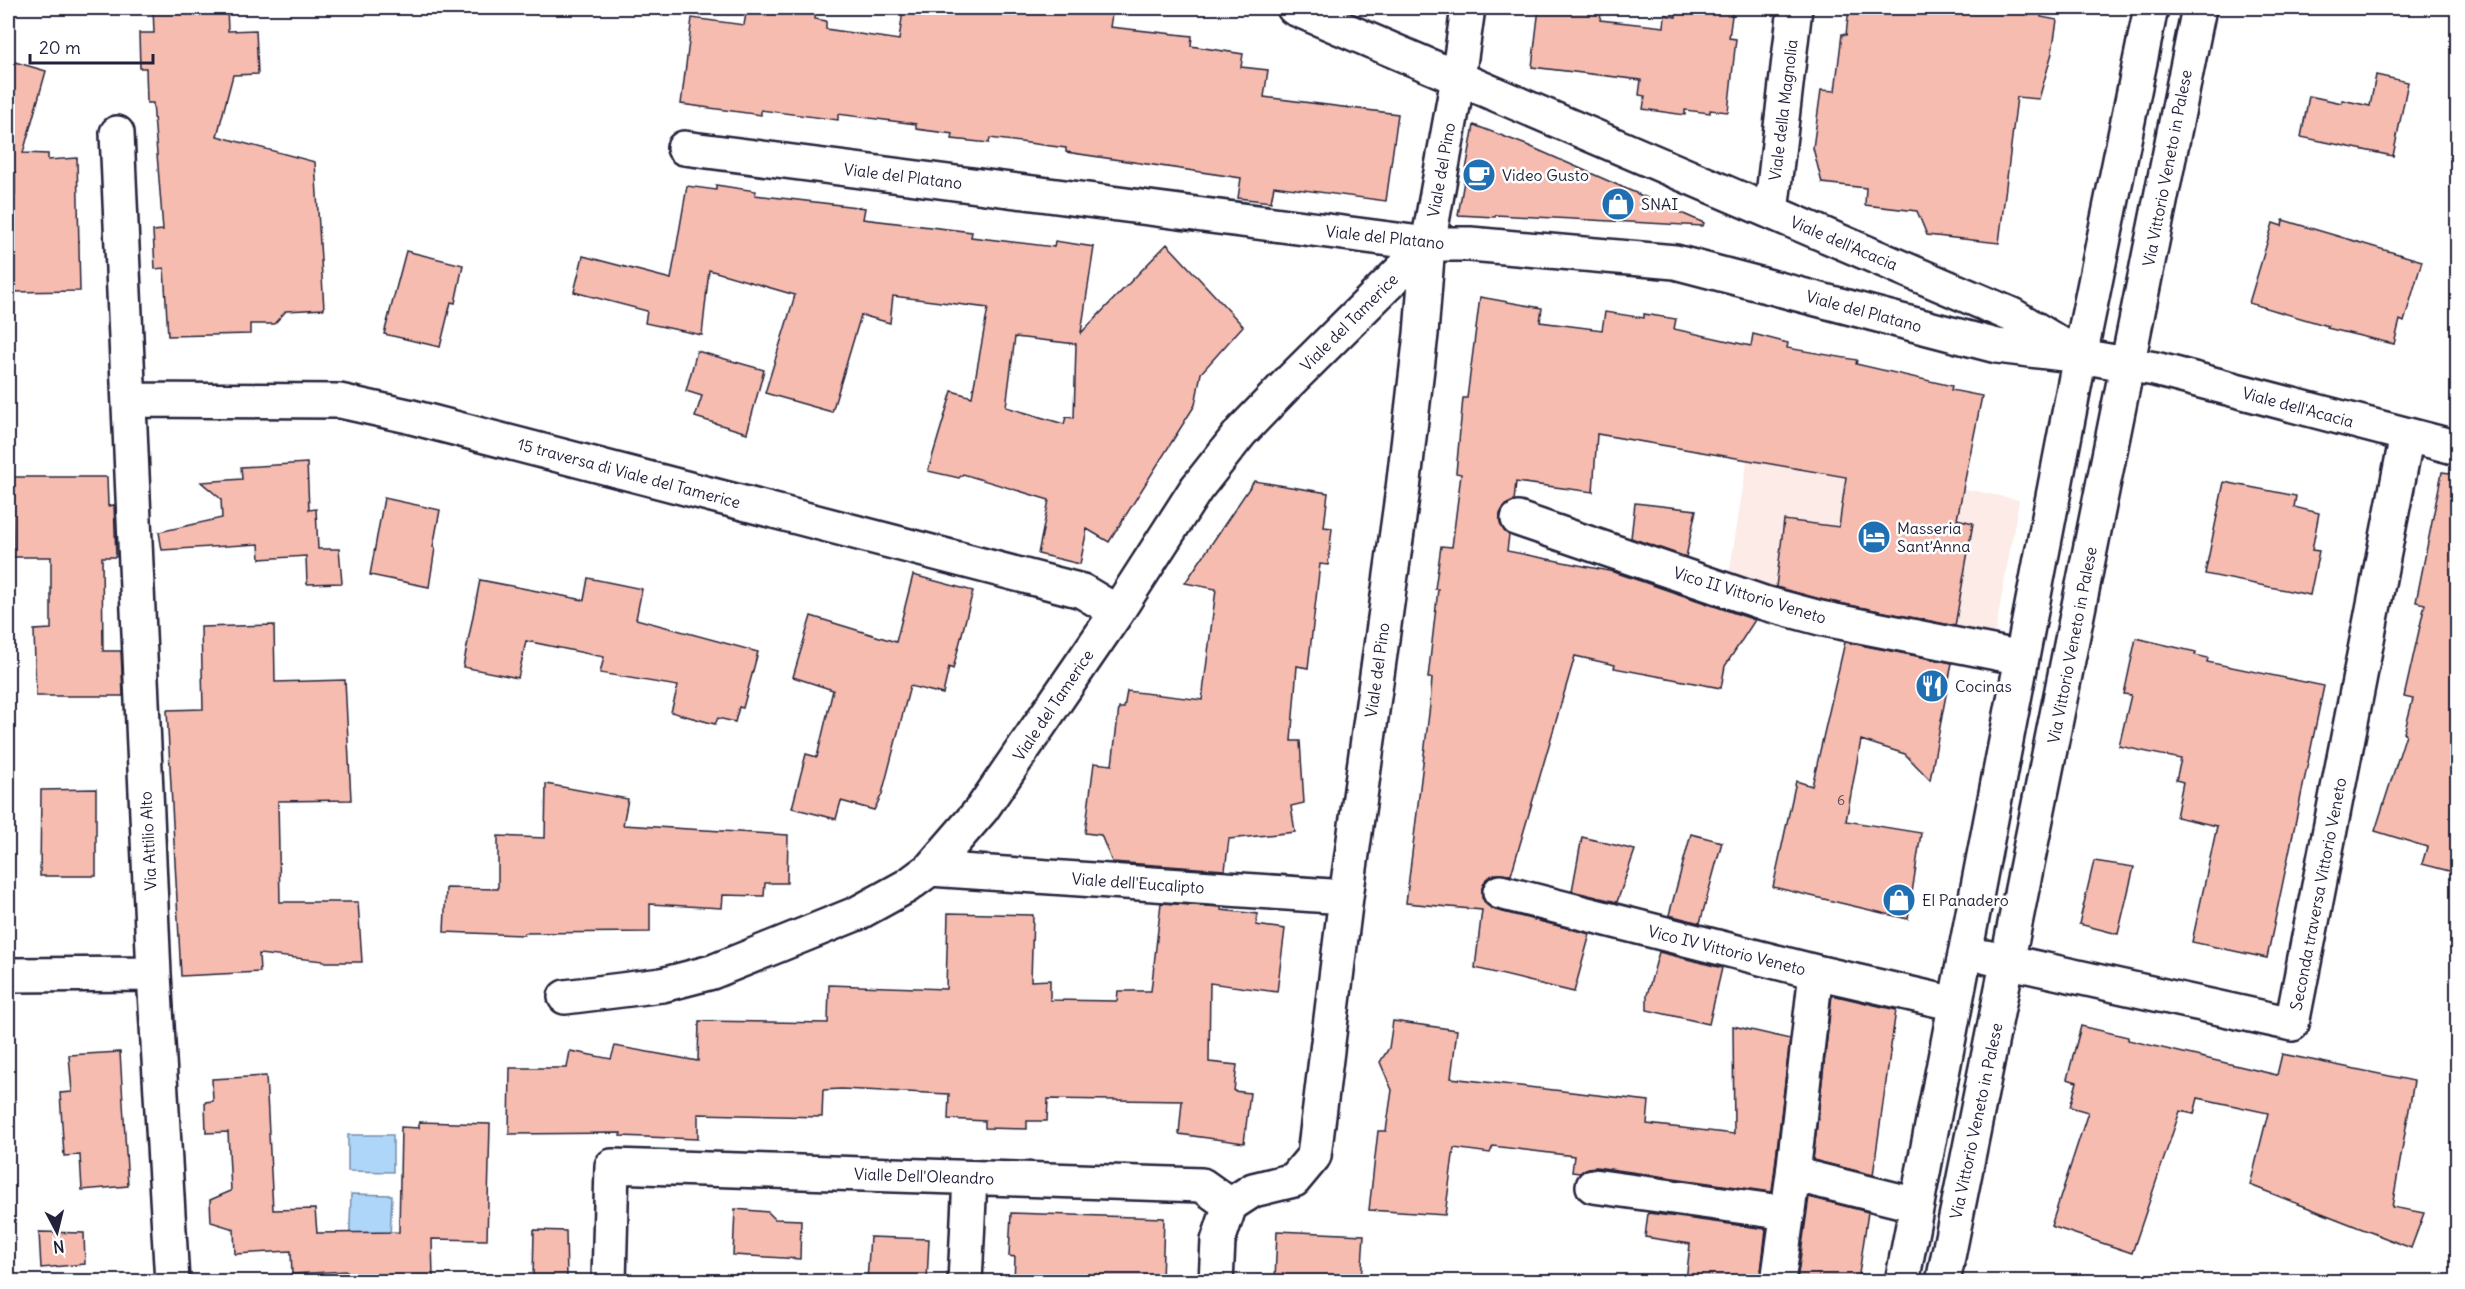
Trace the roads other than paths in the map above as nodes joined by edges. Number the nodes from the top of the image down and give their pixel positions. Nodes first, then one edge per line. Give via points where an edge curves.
1 (1294, 8) edge
2 (1468, 8) edge
3 (1795, 8) edge
4 (2151, 8) edge
5 (2199, 8) edge
6 (1458, 78) junction
7 (117, 133) dead end
8 (684, 148) dead end
9 (1771, 212) junction
10 (1428, 244) junction
11 (2080, 356) junction
12 (2128, 364) junction
13 (129, 400) junction
14 (2407, 435) junction
15 (2457, 448) edge
16 (1518, 519) dead end
17 (1117, 612) junction
18 (2022, 658) junction
19 (930, 869) junction
20 (1500, 892) dead end
21 (1346, 897) junction
22 (1965, 952) junction
23 (2009, 961) junction
24 (1815, 972) junction
25 (154, 974) junction
26 (8, 975) edge
27 (565, 997) dead end
28 (1955, 1004) junction
29 (1793, 1174) junction
30 (970, 1178) junction
31 (1593, 1186) dead end
32 (1230, 1205) junction
33 (1917, 1206) junction
34 (1788, 1213) junction
35 (172, 1281) edge
36 (609, 1281) edge
37 (965, 1281) edge
38 (1216, 1281) edge
39 (1778, 1281) edge
40 (1902, 1281) edge
41 (1943, 1281) edge

1 - 6 street, Viale dell'Acacia
2 - 6 street, Viale del Pino
3 - 9 street, Viale della Magnolia
4 - 11 street
5 - 12 street, Via Vittorio Veneto in Palese
6 - 9 street, Viale dell'Acacia
6 - 10 street, Viale del Pino
7 - 13 street, Via Attilio Alto
8 - 10 street, Viale del Platano
9 - 11 street, Viale dell'Acacia via 2013,315
10 - 11 street, Viale del Platano via 1470,244 1676,262 1997,346
10 - 17 street, Viale del Tamerice via 1241,432 1196,489
10 - 21 street, Viale del Pino via 1404,477
11 - 12 street, Viale dell'Acacia
11 - 18 street
12 - 14 street, Viale dell'Acacia
12 - 23 street, Via Vittorio Veneto in Palese
13 - 17 street, 15 traversa di Viale del Tamerice via 340,401 1082,591
13 - 25 street, Via Attilio Alto
14 - 15 street, Viale dell'Acacia
14 - 23 street, Seconda traversa Vittorio Veneto via 2292,1024
16 - 18 street, Vico II Vittorio Veneto via 1764,603
17 - 19 street, Viale del Tamerice via 982,809
18 - 22 street
19 - 21 street, Viale dell'Eucalipto
19 - 27 street, Viale del Tamerice via 858,913 712,972 662,984
20 - 24 street, Vico IV Vittorio Veneto
21 - 32 street, Viale del Pino via 1314,1156 1294,1180 1253,1190
22 - 23 street, Seconda traversa Vittorio Veneto
22 - 28 street
23 - 41 street, Via Vittorio Veneto in Palese
24 - 28 street, Vico IV Vittorio Veneto
24 - 29 street
25 - 26 street
25 - 35 street, Via Attilio Alto
28 - 33 street
29 - 33 street
29 - 34 street
30 - 32 street, Vialle Dell'Oleandro via 1202,1185
30 - 36 street, Vialle Dell'Oleandro via 612,1166
30 - 37 street
31 - 34 street
32 - 38 street via 1218,1241
33 - 40 street
34 - 39 street

